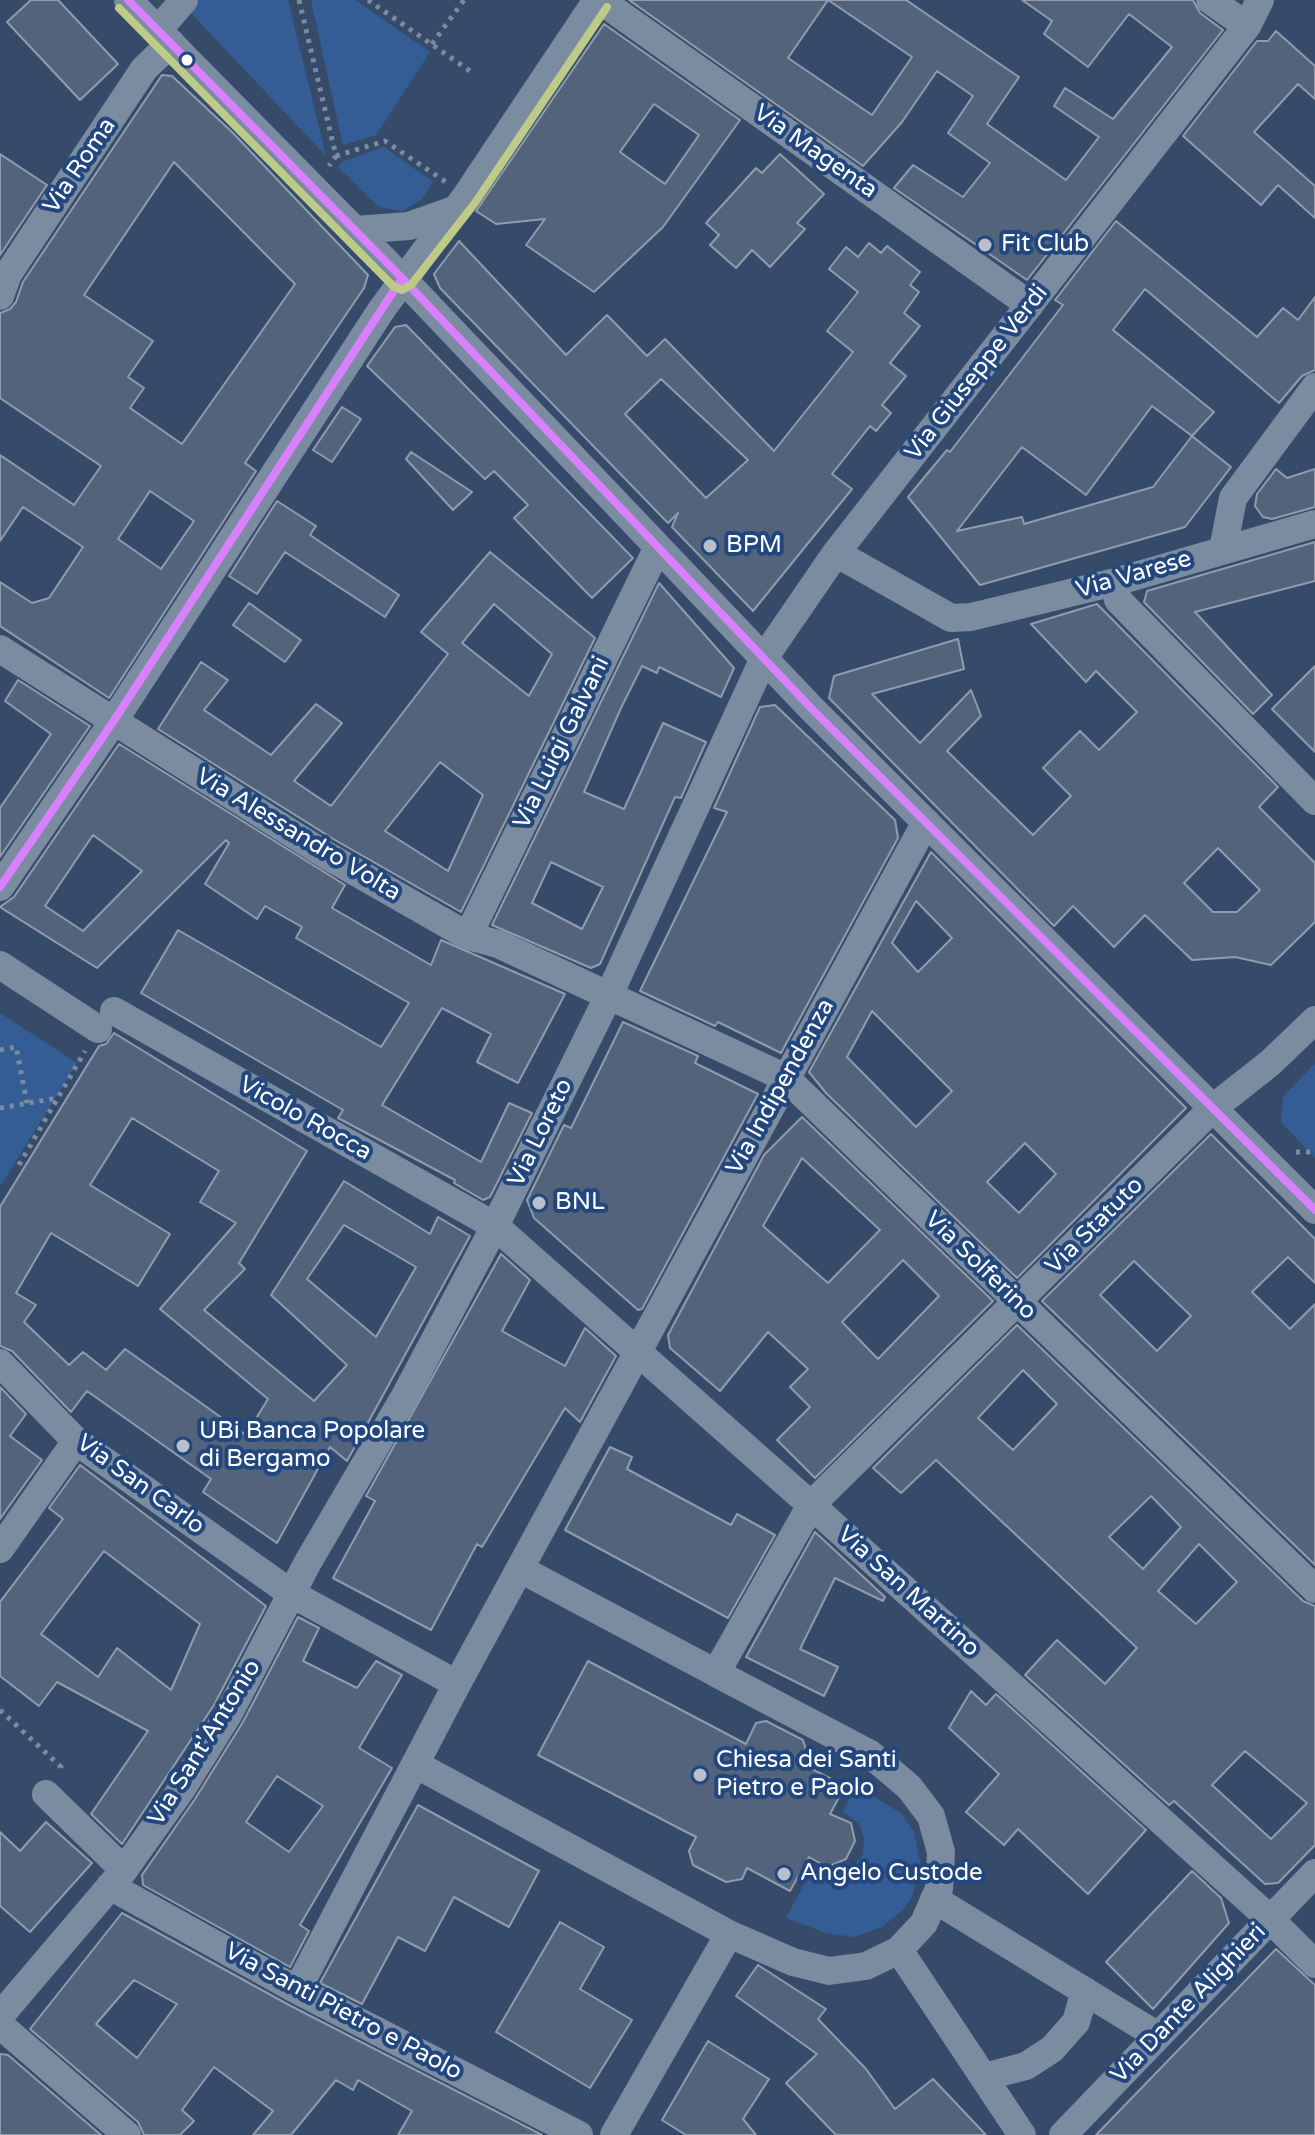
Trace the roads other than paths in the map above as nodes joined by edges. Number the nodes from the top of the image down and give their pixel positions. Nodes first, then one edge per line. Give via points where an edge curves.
1 (128, 0) edge
2 (184, 0) edge
3 (598, 0) edge
4 (1210, 0) edge
5 (1260, 0) edge
6 (1247, 26) junction
7 (164, 36) junction
8 (450, 194) junction
9 (355, 230) junction
10 (402, 278) junction
11 (0, 296) edge
12 (1030, 305) junction
13 (1315, 387) edge
14 (1315, 524) edge
15 (657, 549) junction
16 (1223, 550) junction
17 (836, 553) junction
18 (1115, 582) junction
19 (0, 649) edge
20 (764, 658) junction
21 (113, 722) junction
22 (1315, 801) edge
23 (926, 822) junction
24 (0, 887) edge
25 (468, 936) junction
26 (0, 965) edge
27 (609, 995) junction
28 (1315, 1020) edge
29 (786, 1078) junction
30 (1213, 1108) junction
31 (1315, 1210) edge
32 (495, 1226) junction
33 (1017, 1301) junction
34 (637, 1352) junction
35 (0, 1363) edge
36 (76, 1441) junction
37 (811, 1505) junction
38 (0, 1549) edge
39 (522, 1570) junction
40 (1315, 1589) edge
41 (292, 1594) junction
42 (716, 1673) junction
43 (457, 1684) junction
44 (415, 1764) junction
45 (46, 1794) road end
46 (1315, 1873) edge
47 (117, 1878) junction
48 (934, 1899) junction
49 (1270, 1919) junction
50 (729, 1934) junction
51 (899, 1950) junction
52 (1315, 1964) edge
53 (297, 1990) junction
54 (1085, 1991) junction
55 (0, 2016) edge
56 (0, 2025) edge
57 (1158, 2036) junction
58 (984, 2077) junction
59 (127, 2135) edge
60 (579, 2135) edge
61 (614, 2135) edge
62 (1022, 2135) edge
63 (1063, 2135) edge

1 - 7 street
2 - 7 street, Via Roma
3 - 8 street
3 - 12 street, Via Magenta
4 - 6 street
5 - 6 street, Via Giuseppe Verdi
6 - 12 street, Via Giuseppe Verdi
7 - 9 street
7 - 11 street, Via Roma via 8,274
8 - 9 street via 409,226
8 - 10 street
9 - 10 street
10 - 15 street
10 - 21 street
12 - 17 street, Via Giuseppe Verdi
13 - 16 street via 1233,498
14 - 16 street, Via Varese
15 - 20 street
15 - 25 street, Via Luigi Galvani
16 - 18 street, Via Varese
17 - 18 street, Via Varese via 951,618
17 - 20 street, Via Giuseppe Verdi
18 - 22 street via 1118,600
19 - 21 street, Via Alessandro Volta
20 - 23 street
20 - 27 street, Via Loreto
21 - 24 street
21 - 25 street, Via Alessandro Volta
23 - 29 street, Via Indipendenza
23 - 30 street
25 - 27 street, Via Alessandro Volta via 498,944
26 - 32 street, Vicolo Rocca via 322,1128
27 - 29 street, Via Solferino
27 - 32 street, Via Loreto
28 - 30 street, Via Statuto
29 - 33 street, Via Solferino
29 - 34 street, Via Indipendenza
30 - 31 street
30 - 33 street, Via Statuto
32 - 34 street, Via San Martino
32 - 41 street, Via Loreto
33 - 37 street, Via Statuto
33 - 40 street, Via Solferino
34 - 37 street, Via San Martino
34 - 39 street, Via Indipendenza
35 - 36 street, Via San Carlo
36 - 38 street
36 - 41 street, Via San Carlo
37 - 42 street, Via Statuto
37 - 49 street, Via San Martino
39 - 42 street
39 - 43 street, Via Indipendenza
41 - 43 street, Via San Carlo
41 - 47 street, Via Sant'Antonio via 213,1739
42 - 48 street via 870,1754 909,1787 931,1816 941,1852
43 - 44 street, Via Indipendenza
44 - 50 street
44 - 53 street, Via Indipendenza
45 - 47 street, Via Santi Pietro e Paolo
46 - 49 street, Via Dante Alighieri
47 - 53 street, Via Santi Pietro e Paolo
47 - 55 street, Via Sant'Antonio
48 - 51 street via 924,1923
48 - 54 street
49 - 52 street, Via San Martino
49 - 57 street, Via Dante Alighieri
50 - 51 street via 793,1962 829,1971 866,1966
50 - 61 street
51 - 58 street
53 - 60 street, Via Santi Pietro e Paolo
54 - 57 street
54 - 58 street via 1076,2022 1052,2049 1026,2066
56 - 59 street
57 - 63 street, Via Dante Alighieri
58 - 62 street

